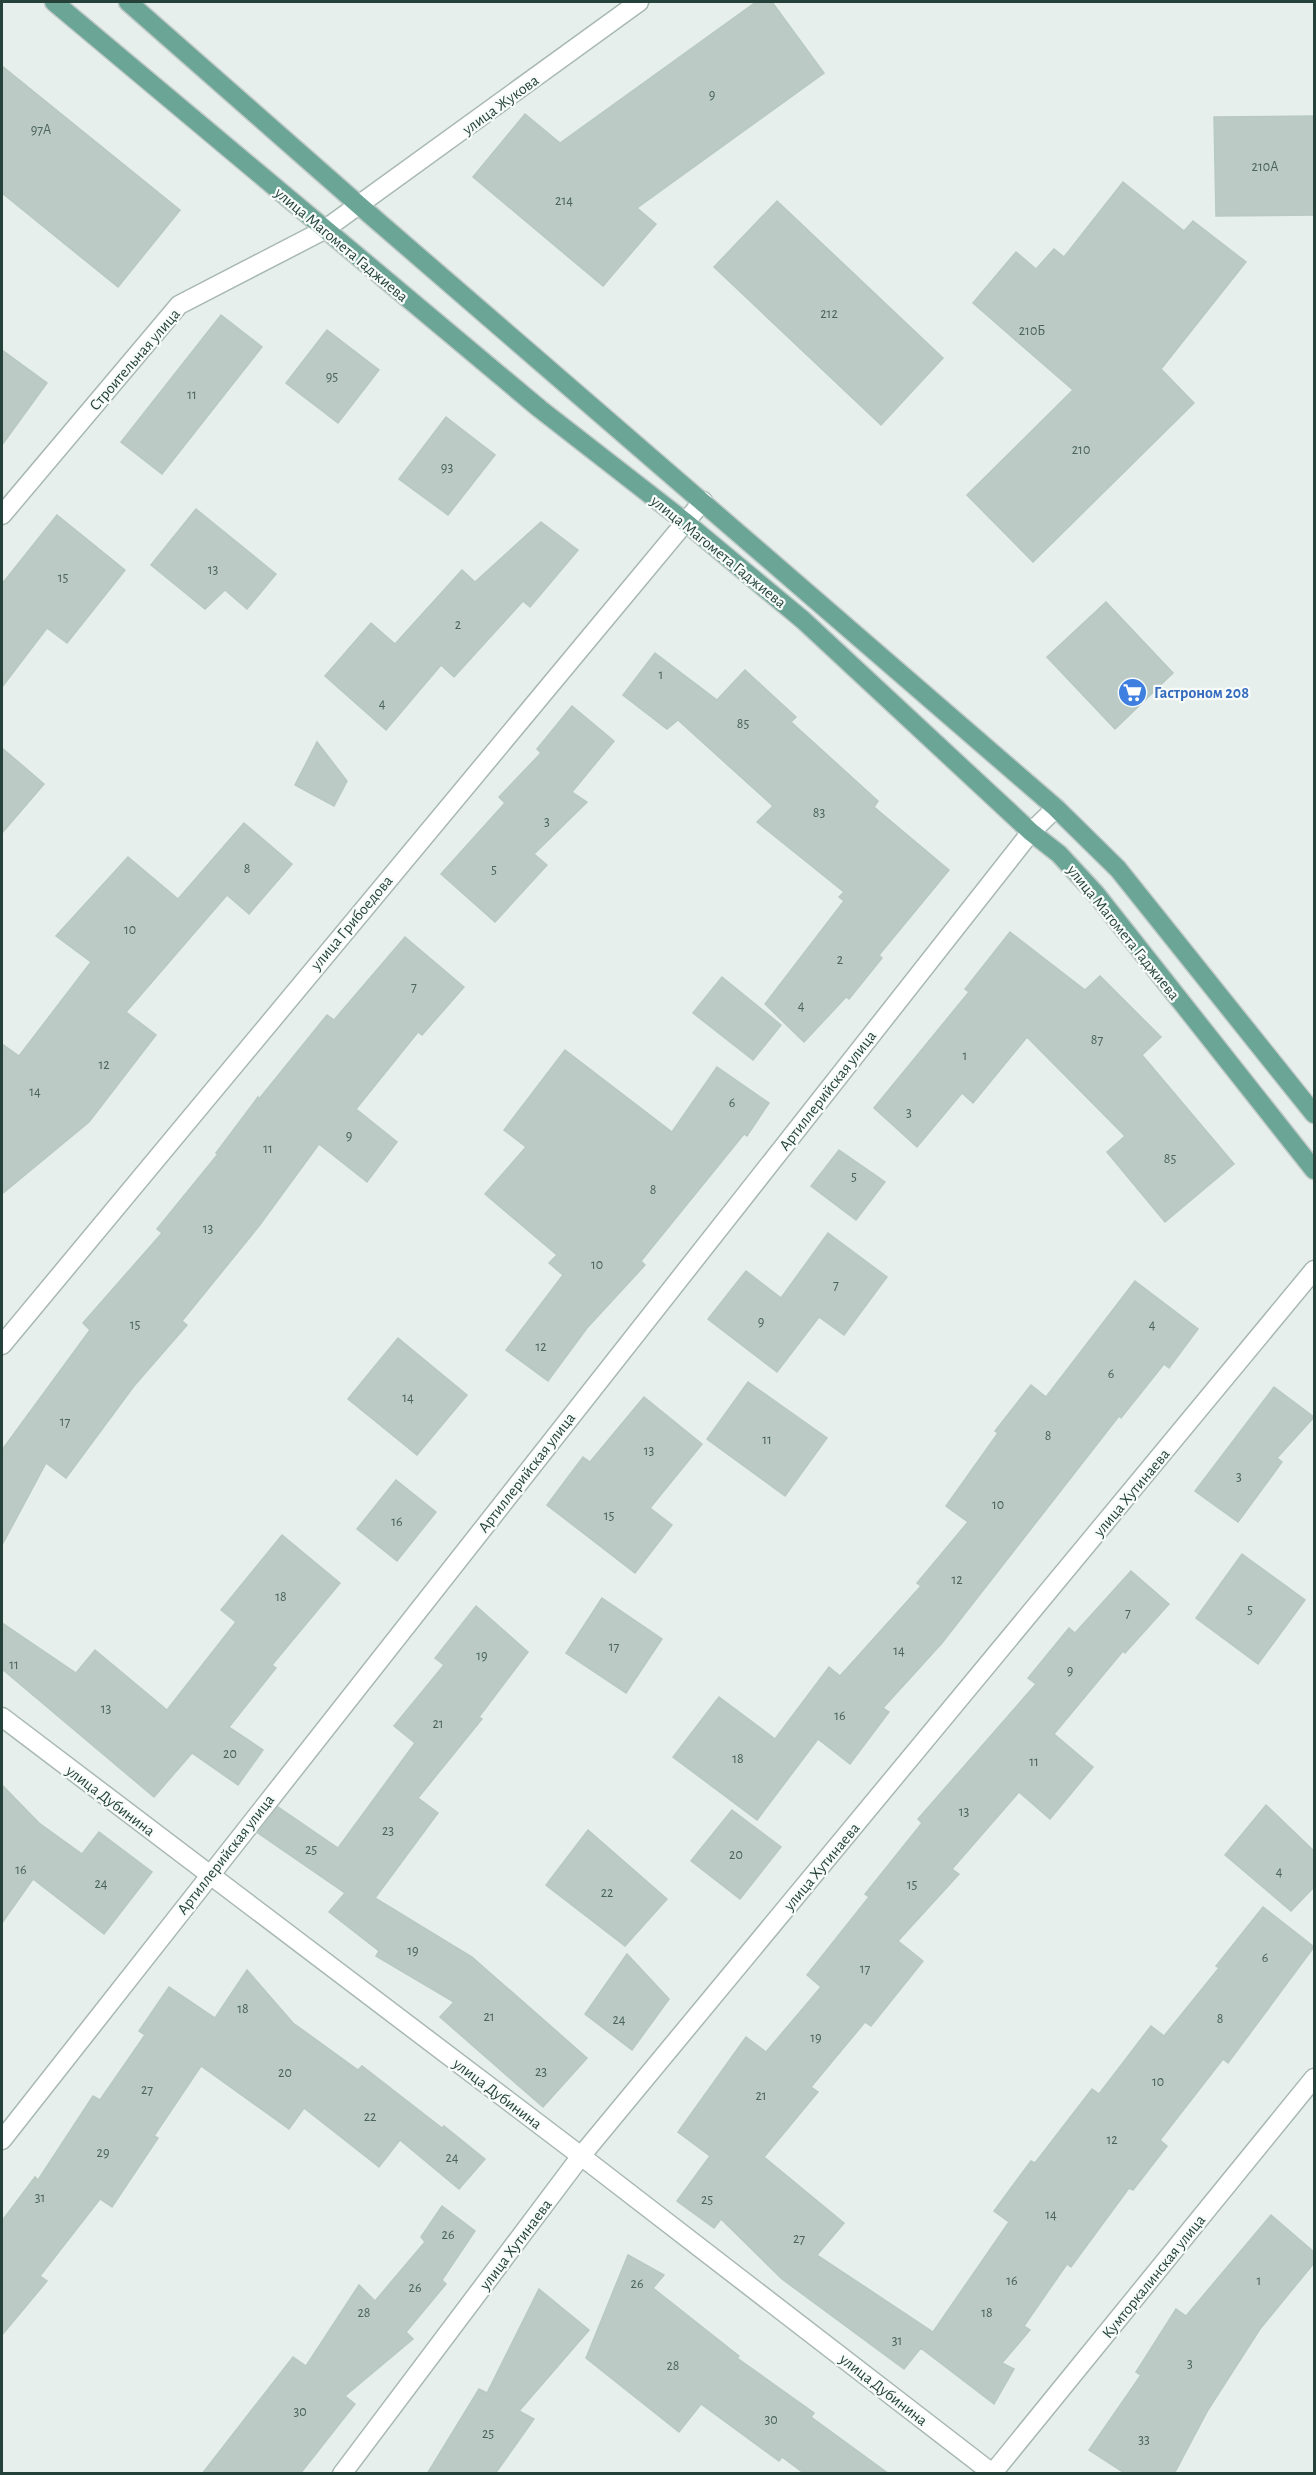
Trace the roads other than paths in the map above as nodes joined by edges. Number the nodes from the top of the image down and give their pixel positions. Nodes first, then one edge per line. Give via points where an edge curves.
1 (54, 2) edge
2 (128, 2) edge
3 (639, 2) edge
4 (360, 206) junction
5 (324, 230) junction
6 (703, 501) junction
7 (2, 514) edge
8 (684, 521) junction
9 (1056, 808) junction
10 (1030, 832) junction
11 (1314, 1114) edge
12 (1314, 1170) edge
13 (1314, 1270) edge
14 (2, 1345) edge
15 (2, 1717) edge
16 (209, 1874) junction
17 (1314, 2078) edge
18 (2, 2140) edge
19 (581, 2156) junction
20 (992, 2473) edge
21 (342, 2474) edge

1 - 5 main road, улица Магомета Гаджиева
2 - 4 main road, улица Магомета Гаджиева
3 - 4 street, улица Жукова
4 - 5 street, Строительная улица
4 - 6 main road, улица Магомета Гаджиева
5 - 7 street, Строительная улица via 179,305
5 - 8 main road, улица Магомета Гаджиева via 540,409
6 - 8 street, улица Грибоедова
6 - 9 main road, улица Магомета Гаджиева
8 - 10 main road, улица Магомета Гаджиева via 803,620
8 - 14 street, улица Грибоедова
9 - 10 street, Артиллерийская улица
9 - 11 main road, улица Магомета Гаджиева via 1118,869
10 - 12 main road, улица Магомета Гаджиева via 1059,854 1096,894
10 - 16 street, Артиллерийская улица
13 - 19 street, улица Хутинаева
15 - 16 street, улица Дубинина
16 - 18 street, Артиллерийская улица
16 - 19 street, улица Дубинина
17 - 20 street, Кумторкалинская улица
19 - 20 street, улица Дубинина
19 - 21 street, улица Хутинаева

